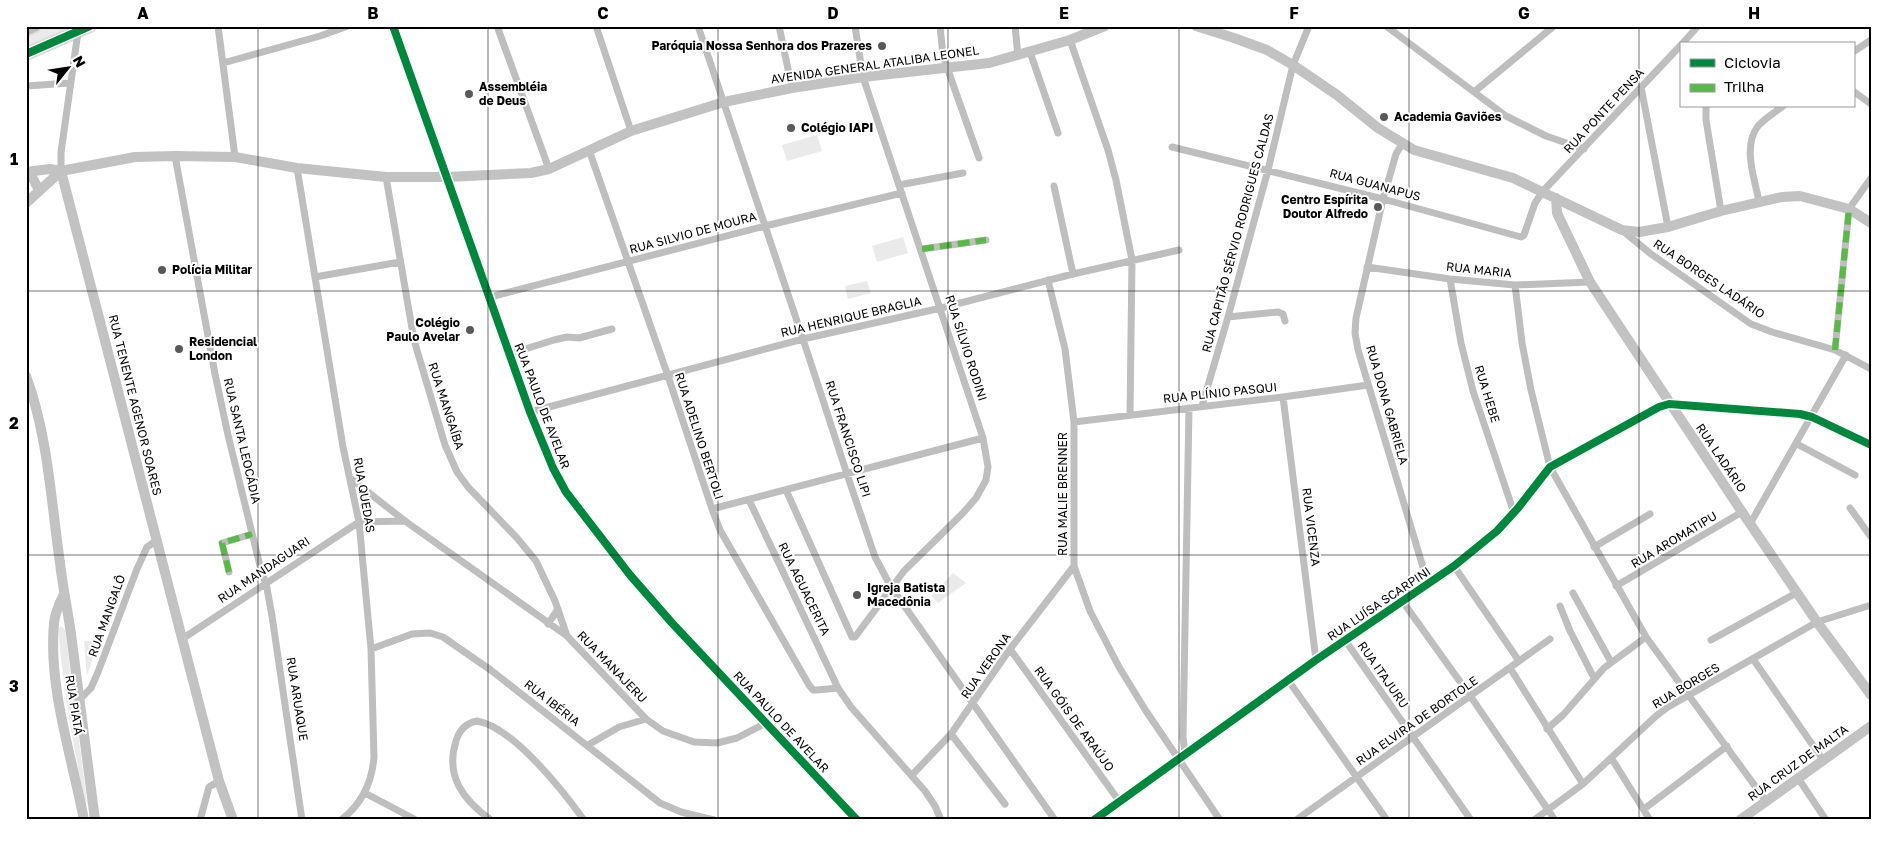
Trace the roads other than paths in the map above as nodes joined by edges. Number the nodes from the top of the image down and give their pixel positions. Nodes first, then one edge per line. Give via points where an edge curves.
1 (35, 26) edge
2 (90, 26) edge
3 (218, 26) edge
4 (348, 26) edge
5 (393, 26) edge
6 (497, 26) edge
7 (596, 26) edge
8 (698, 26) edge
9 (779, 26) edge
10 (855, 26) edge
11 (940, 26) edge
12 (1015, 26) edge
13 (1104, 26) edge
14 (1196, 26) edge
15 (1309, 26) edge
16 (1386, 26) edge
17 (1554, 26) edge
18 (1698, 26) edge
19 (26, 30) edge
20 (78, 32) junction
21 (1070, 40) junction
22 (1871, 40) edge
23 (1684, 42) edge
24 (1680, 46) edge
25 (1854, 51) edge
26 (1030, 52) junction
27 (26, 54) edge
28 (1018, 56) junction
29 (223, 63) junction
30 (1293, 65) junction
31 (947, 67) junction
32 (863, 77) junction
33 (70, 83) junction
34 (26, 86) edge
35 (1641, 87) junction
36 (792, 88) junction
37 (1474, 92) junction
38 (1854, 92) edge
39 (724, 102) junction
40 (1871, 104) edge
41 (1706, 108) edge
42 (1780, 108) edge
43 (631, 131) junction
44 (1058, 133) dead end
45 (1402, 144) junction
46 (1172, 146) dead end
47 (1584, 149) junction
48 (589, 150) junction
49 (175, 156) junction
50 (235, 157) junction
51 (979, 158) dead end
52 (297, 168) junction
53 (549, 169) junction
54 (1268, 170) junction
55 (61, 171) junction
56 (26, 172) edge
57 (963, 173) dead end
58 (386, 177) junction
59 (447, 177) junction
60 (1871, 178) edge
61 (899, 185) junction
62 (1054, 186) dead end
63 (39, 190) junction
64 (1543, 191) junction
65 (902, 194) junction
66 (1556, 198) junction
67 (1383, 199) junction
68 (1759, 202) junction
69 (26, 203) edge
70 (1849, 208) junction
71 (1721, 211) junction
72 (1871, 223) edge
73 (765, 226) junction
74 (1668, 227) junction
75 (1622, 230) junction
76 (986, 240) dead end
77 (922, 249) junction
78 (1179, 250) dead end
79 (1132, 260) junction
80 (400, 262) junction
81 (628, 262) junction
82 (1367, 267) junction
83 (1073, 274) junction
84 (315, 277) junction
85 (1450, 279) junction
86 (1048, 280) junction
87 (1590, 282) junction
88 (1515, 285) junction
89 (490, 297) junction
90 (941, 308) junction
91 (1228, 317) junction
92 (1285, 321) dead end
93 (612, 329) dead end
94 (804, 339) junction
95 (1835, 350) junction
96 (509, 354) junction
97 (1846, 355) junction
98 (1871, 369) edge
99 (26, 376) edge
100 (668, 376) junction
101 (1368, 385) junction
102 (1284, 398) junction
103 (1669, 404) junction
104 (1202, 406) junction
105 (1189, 408) junction
106 (530, 412) junction
107 (1130, 415) junction
108 (1812, 417) junction
109 (1074, 422) junction
110 (983, 438) junction
111 (1797, 444) junction
112 (1871, 445) edge
113 (1550, 468) junction
114 (846, 474) junction
115 (1855, 475) dead end
116 (350, 478) junction
117 (786, 490) junction
118 (749, 500) junction
119 (1850, 508) dead end
120 (712, 509) junction
121 (1742, 512) junction
122 (1514, 513) junction
123 (1650, 514) dead end
124 (405, 521) junction
125 (359, 522) junction
126 (1750, 524) junction
127 (252, 534) junction
128 (1871, 537) edge
129 (156, 541) junction
130 (1594, 547) junction
131 (1074, 566) junction
132 (1454, 566) junction
133 (229, 572) dead end
134 (266, 583) junction
135 (1428, 584) junction
136 (1616, 586) junction
137 (891, 587) junction
138 (1798, 592) junction
139 (1573, 593) dead end
140 (64, 594) junction
141 (1403, 602) junction
142 (1871, 605) edge
143 (1560, 606) dead end
144 (558, 609) junction
145 (55, 617) junction
146 (69, 622) junction
147 (1817, 622) junction
148 (548, 624) junction
149 (567, 636) junction
150 (1646, 636) junction
151 (182, 639) junction
152 (1550, 639) dead end
153 (1345, 640) junction
154 (1711, 640) dead end
155 (371, 649) junction
156 (1010, 649) junction
157 (1753, 659) junction
158 (1316, 660) junction
159 (1519, 661) junction
160 (1611, 662) junction
161 (1510, 668) junction
162 (1594, 678) junction
163 (1288, 680) junction
164 (838, 688) junction
165 (1871, 694) edge
166 (1689, 695) junction
167 (1471, 696) junction
168 (80, 699) junction
169 (973, 702) junction
170 (646, 718) junction
171 (766, 722) junction
172 (1871, 726) edge
173 (1547, 729) junction
174 (952, 734) junction
175 (1414, 738) junction
176 (588, 745) junction
177 (1727, 746) junction
178 (1181, 756) junction
179 (1612, 758) junction
180 (1823, 760) junction
181 (912, 775) junction
182 (1356, 777) junction
183 (1798, 778) junction
184 (219, 782) junction
185 (1583, 784) junction
186 (365, 793) junction
187 (1119, 801) junction
188 (1766, 801) junction
189 (1005, 804) dead end
190 (1644, 809) junction
191 (1548, 810) junction
192 (234, 819) edge
193 (487, 819) edge
194 (84, 820) edge
195 (95, 820) edge
196 (200, 820) edge
197 (302, 820) edge
198 (341, 820) edge
199 (416, 820) edge
200 (584, 820) edge
201 (714, 820) edge
202 (857, 820) edge
203 (941, 820) edge
204 (1055, 820) edge
205 (1094, 820) edge
206 (1220, 820) edge
207 (1296, 820) edge
208 (1387, 820) edge
209 (1471, 820) edge
210 (1534, 820) edge
211 (1555, 820) edge
212 (1650, 820) edge
213 (1740, 820) edge
214 (1826, 820) edge

1 - 19 main road
2 - 20 main road
3 - 29 street
4 - 29 street
5 - 59 street, RUA PAULO DE AVELAR
6 - 53 street
7 - 43 street
8 - 39 street, RUA FRANCISCO LIPI
9 - 36 street
10 - 32 street, RUA SÍLVIO RODINI
11 - 31 street
12 - 28 street
13 - 21 street, AVENIDA GENERAL ATALIBA LEONEL
14 - 30 street via 1267,50
15 - 30 street, RUA CAPITÃO SÉRVIO RODRIGUES CALDAS
16 - 37 street
17 - 37 street
18 - 23 street, RUA PONTE PENSA
20 - 27 main road
20 - 33 street, RUA TENENTE AGENOR SOARES
21 - 26 street, AVENIDA GENERAL ATALIBA LEONEL
21 - 79 street via 1112,165
22 - 25 street
24 - 35 street, RUA PONTE PENSA
26 - 28 street, AVENIDA GENERAL ATALIBA LEONEL
26 - 44 street
28 - 31 street, AVENIDA GENERAL ATALIBA LEONEL
29 - 50 street
30 - 45 street
30 - 54 street, RUA CAPITÃO SÉRVIO RODRIGUES CALDAS
31 - 32 street, AVENIDA GENERAL ATALIBA LEONEL
31 - 51 street
32 - 36 street, AVENIDA GENERAL ATALIBA LEONEL
32 - 61 street, RUA SÍLVIO RODINI
33 - 34 street
33 - 55 street, RUA TENENTE AGENOR SOARES
35 - 47 street, RUA PONTE PENSA
35 - 74 street
36 - 39 street, AVENIDA GENERAL ATALIBA LEONEL
37 - 47 street via 1523,126
38 - 40 street
39 - 43 street, AVENIDA GENERAL ATALIBA LEONEL
39 - 73 street, RUA FRANCISCO LIPI
41 - 71 street
42 - 68 street via 1758,126 1752,140 1750,156
43 - 48 street, AVENIDA GENERAL ATALIBA LEONEL
45 - 64 street via 1441,159 1513,178
45 - 67 street, RUA DONA GABRIELA
46 - 54 street, RUA GUANAPUS
47 - 64 street, RUA PONTE PENSA
48 - 53 street, AVENIDA GENERAL ATALIBA LEONEL
48 - 81 street, RUA ADELINO BERTOLI
49 - 50 street, AVENIDA GENERAL ATALIBA LEONEL
49 - 55 street, AVENIDA GENERAL ATALIBA LEONEL via 135,157
49 - 127 street, RUA SANTA LEOCÁDIA via 215,374
50 - 52 street, AVENIDA GENERAL ATALIBA LEONEL
52 - 58 street, AVENIDA GENERAL ATALIBA LEONEL
52 - 84 street, RUA QUEDAS
53 - 59 street, AVENIDA GENERAL ATALIBA LEONEL via 531,173
54 - 67 street, RUA GUANAPUS
54 - 91 street, RUA CAPITÃO SÉRVIO RODRIGUES CALDAS
55 - 56 street, AVENIDA GENERAL ATALIBA LEONEL
55 - 63 street
55 - 129 street, RUA TENENTE AGENOR SOARES
56 - 63 street
57 - 61 street
58 - 59 street, AVENIDA GENERAL ATALIBA LEONEL
58 - 80 street, RUA MANGAÍBA
59 - 89 street, RUA PAULO DE AVELAR
60 - 70 street
61 - 65 street, RUA SÍLVIO RODINI
62 - 83 street
63 - 69 street
64 - 66 street
64 - 67 street, RUA GUANAPUS via 1521,237
65 - 73 street, RUA SILVIO DE MOURA
65 - 77 street, RUA SÍLVIO RODINI
66 - 75 street
66 - 87 street, RUA LADÁRIO via 1557,213
67 - 82 street, RUA DONA GABRIELA
68 - 70 street via 1800,196
68 - 71 street
70 - 72 street
70 - 95 street
71 - 74 street
73 - 81 street, RUA SILVIO DE MOURA
73 - 94 street, RUA FRANCISCO LIPI
74 - 75 street via 1639,232
75 - 95 street, RUA BORGES LADÁRIO via 1650,254 1751,324
76 - 77 street
77 - 90 street, RUA SÍLVIO RODINI
78 - 79 street, RUA HENRIQUE BRAGLIA
79 - 83 street, RUA HENRIQUE BRAGLIA
79 - 107 street
80 - 84 street
80 - 144 street, RUA MANGAÍBA via 414,340 453,463 468,487 536,561
81 - 89 street, RUA SILVIO DE MOURA
81 - 100 street, RUA ADELINO BERTOLI
82 - 85 street, RUA MARIA
82 - 101 street, RUA DONA GABRIELA via 1355,334
83 - 86 street, RUA HENRIQUE BRAGLIA
84 - 116 street, RUA QUEDAS
85 - 88 street, RUA MARIA
85 - 122 street, RUA HEBE via 1473,391
86 - 90 street, RUA HENRIQUE BRAGLIA
86 - 109 street, RUA MALIE BRENNER via 1065,349
87 - 88 street, RUA MARIA
87 - 103 street, RUA LADÁRIO
88 - 113 street via 1522,343
89 - 96 street, RUA PAULO DE AVELAR
90 - 94 street, RUA HENRIQUE BRAGLIA
90 - 110 street, RUA SÍLVIO RODINI
91 - 92 street via 1278,312
91 - 104 street, RUA CAPITÃO SÉRVIO RODRIGUES CALDAS
93 - 96 street via 579,338 554,340
94 - 100 street, RUA HENRIQUE BRAGLIA
94 - 114 street, RUA FRANCISCO LIPI
95 - 97 street, RUA BORGES LADÁRIO
96 - 106 street, RUA PAULO DE AVELAR
97 - 98 street, RUA BORGES LADÁRIO
97 - 108 street
99 - 140 street, RUA PIATÁ via 45,454
100 - 106 street, RUA HENRIQUE BRAGLIA
100 - 120 street, RUA ADELINO BERTOLI
101 - 102 street, RUA PLÍNIO PASQUI
101 - 135 street, RUA DONA GABRIELA
102 - 104 street, RUA PLÍNIO PASQUI
102 - 158 street, RUA VICENZA
103 - 108 street
103 - 113 street, RUA LUÍSA SCARPINI
103 - 121 street, RUA LADÁRIO
104 - 105 street, RUA PLÍNIO PASQUI
105 - 107 street, RUA PLÍNIO PASQUI
105 - 178 street
106 - 171 street, RUA PAULO DE AVELAR via 566,492 630,575
107 - 109 street, RUA PLÍNIO PASQUI
108 - 111 street
108 - 112 street
109 - 131 street, RUA MALIE BRENNER
110 - 114 street
110 - 137 street, RUA SÍLVIO RODINI via 988,467 982,488 963,513
111 - 115 street
111 - 126 street
113 - 122 street, RUA LUÍSA SCARPINI
113 - 130 street
114 - 117 street
114 - 137 street, RUA FRANCISCO LIPI via 876,557
116 - 124 street, RUA MANAJERU
116 - 125 street, RUA QUEDAS
117 - 118 street
117 - 137 street, RUA SÍLVIO RODINI via 852,637 858,634
118 - 120 street
118 - 164 street, RUA AGUACERITA
119 - 128 street
120 - 164 street, RUA ADELINO BERTOLI via 727,542 809,686 813,690
121 - 126 street, RUA LADÁRIO
121 - 136 street, RUA AROMATIPU
122 - 132 street, RUA LUÍSA SCARPINI
123 - 130 street
124 - 125 street
124 - 148 street, RUA MANAJERU
125 - 134 street, RUA MANDAGUARI
125 - 155 street, RUA QUEDAS
126 - 138 street, RUA LADÁRIO
127 - 133 street via 222,543
127 - 134 street, RUA SANTA LEOCÁDIA
129 - 151 street, RUA TENENTE AGENOR SOARES
129 - 168 street, RUA MANGALÔ via 147,547 91,688
130 - 136 street
131 - 156 street, RUA VERONA
131 - 178 street, RUA MALIE BRENNER via 1104,642 1133,692
132 - 135 street, RUA LUÍSA SCARPINI
132 - 159 street
134 - 151 street, RUA MANDAGUARI
134 - 197 street, RUA ARUAQUE
135 - 141 street, RUA LUÍSA SCARPINI
136 - 150 street
137 - 169 street, RUA FRANCISCO LIPI
138 - 147 street, RUA LADÁRIO
138 - 154 street
139 - 160 street
140 - 145 street, RUA PIATÁ
140 - 146 street, RUA PIATÁ
141 - 153 street, RUA LUÍSA SCARPINI
141 - 167 street
142 - 147 street, RUA BORGES
143 - 162 street
144 - 148 street
144 - 149 street, RUA MANGAÍBA
145 - 146 street via 61,615
145 - 194 street, RUA PIATÁ via 53,656 62,718
146 - 168 street, RUA PIATÁ
147 - 157 street, RUA BORGES
147 - 165 street, RUA LADÁRIO
148 - 149 street, RUA MANAJERU
149 - 170 street, RUA MANAJERU
150 - 160 street
150 - 166 street
151 - 184 street, RUA TENENTE AGENOR SOARES
152 - 159 street, RUA ELVIRA DE BORTOLE
153 - 158 street, RUA LUÍSA SCARPINI
153 - 175 street, RUA ITAJURU
155 - 176 street, RUA IBÉRIA via 412,634 430,633 443,637
155 - 186 street, RUA QUEDAS via 374,757
156 - 169 street, RUA VERONA
156 - 187 street, RUA GÓIS DE ARAÚJO
157 - 166 street, RUA BORGES
157 - 180 street
158 - 163 street, RUA LUÍSA SCARPINI
159 - 161 street, RUA ELVIRA DE BORTOLE
160 - 162 street
161 - 167 street, RUA ELVIRA DE BORTOLE
161 - 173 street
162 - 173 street
163 - 178 street, RUA LUÍSA SCARPINI
163 - 182 street
164 - 181 street, RUA AGUACERITA
166 - 177 street
166 - 179 street, RUA BORGES via 1656,716
167 - 175 street, RUA ELVIRA DE BORTOLE
167 - 191 street
168 - 195 street, RUA PIATÁ
169 - 174 street, RUA VERONA
169 - 204 street, RUA FRANCISCO LIPI
170 - 171 street, RUA MANAJERU via 663,731 682,739 717,743 737,738
170 - 176 street via 618,726
171 - 202 street, RUA PAULO DE AVELAR
172 - 180 street, RUA CRUZ DE MALTA
173 - 185 street
174 - 181 street, RUA VERONA
174 - 189 street
175 - 182 street, RUA ELVIRA DE BORTOLE
175 - 209 street, RUA ITAJURU
176 - 201 street, RUA IBÉRIA via 660,803
177 - 188 street
177 - 190 street
178 - 187 street, RUA LUÍSA SCARPINI
178 - 206 street, RUA MALIE BRENNER
179 - 185 street, RUA BORGES
179 - 190 street
180 - 183 street, RUA CRUZ DE MALTA
181 - 203 street, RUA AGUACERITA via 935,806
182 - 207 street, RUA ELVIRA DE BORTOLE
182 - 208 street
183 - 188 street, RUA CRUZ DE MALTA
183 - 214 street
184 - 192 street, RUA TENENTE AGENOR SOARES
184 - 196 street via 209,787
185 - 191 street, RUA BORGES
186 - 198 street, RUA QUEDAS
186 - 199 street
187 - 205 street, RUA LUÍSA SCARPINI
188 - 213 street, RUA CRUZ DE MALTA
190 - 212 street
191 - 210 street, RUA BORGES
191 - 211 street
193 - 200 street via 458,786 453,775 453,749 461,731 477,721 493,726 522,748

